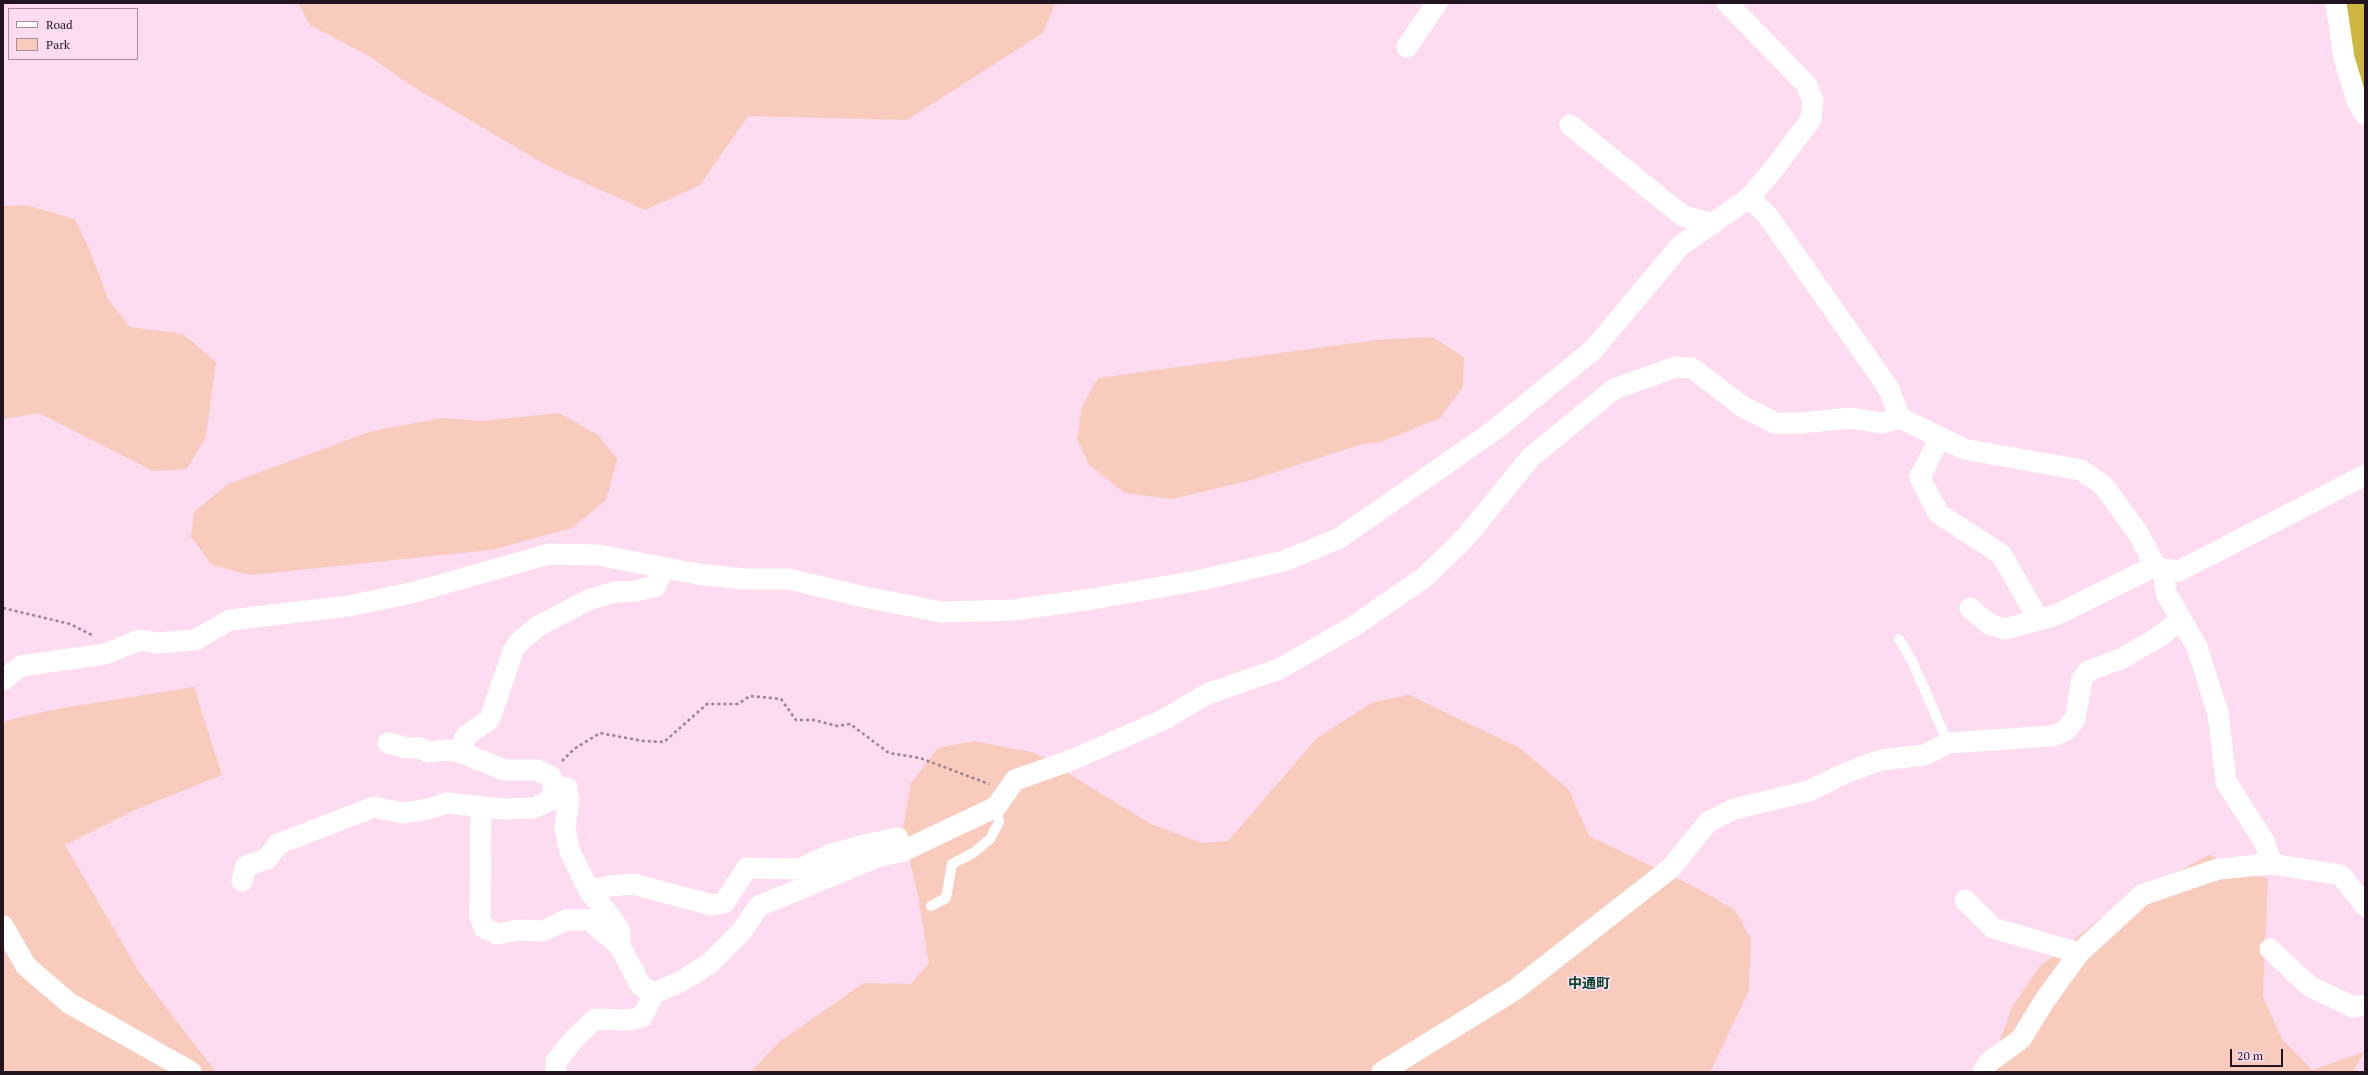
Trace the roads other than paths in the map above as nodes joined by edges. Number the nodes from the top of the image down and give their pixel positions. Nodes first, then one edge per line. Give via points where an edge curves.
1 (1437, 3) edge
2 (1727, 3) edge
3 (2336, 3) edge
4 (1407, 47) dead end
5 (2365, 115) edge
6 (1570, 125) dead end
7 (1748, 198) junction
8 (1713, 224) junction
9 (1900, 418) junction
10 (1940, 437) junction
11 (2365, 475) edge
12 (663, 568) junction
13 (2159, 568) junction
14 (1970, 608) dead end
15 (2181, 619) junction
16 (2039, 620) junction
17 (1899, 639) dead end
18 (3, 680) edge
19 (388, 743) dead end
20 (1948, 743) junction
21 (460, 752) junction
22 (550, 780) junction
23 (481, 807) junction
24 (996, 807) junction
25 (948, 830) junction
26 (2272, 864) junction
27 (242, 881) dead end
28 (589, 891) junction
29 (1965, 900) dead end
30 (931, 906) dead end
31 (2365, 906) edge
32 (3, 926) edge
33 (620, 946) junction
34 (2270, 949) dead end
35 (2079, 953) junction
36 (654, 993) junction
37 (2365, 1005) edge
38 (191, 1072) edge
39 (556, 1072) edge
40 (1382, 1072) edge
41 (1983, 1072) edge

1 - 4 street
2 - 7 street via 1806,84 1814,100 1811,119 1773,170
3 - 5 street via 2344,58 2356,98
6 - 8 street via 1684,216
7 - 8 street
7 - 9 street via 1768,216 1889,389
8 - 12 street via 1680,246 1593,350 1492,432 1338,539 1284,561 1201,580 1045,606 1014,610 941,612 789,579 744,579
9 - 10 street
9 - 24 street via 1881,423 1851,418 1775,423 1743,407 1692,368 1676,367 1614,389 1531,457 1465,538 1425,577 1354,626 1279,669 1207,694 1163,720 1069,761 1015,780
10 - 13 street via 1964,449 2080,470 2104,486
10 - 16 street via 1920,477 1930,498 1939,514 2001,554
11 - 13 street via 2179,571
12 - 18 street via 598,555 549,554 411,593 349,606 230,620 195,640 157,643 140,640 105,654 21,666
12 - 21 street via 656,586 636,591 614,592 588,600 537,628 518,643 512,651 490,719 466,736
13 - 15 street via 2166,593
13 - 16 street via 2056,615
14 - 16 street via 1989,624 2005,629
15 - 20 street via 2162,635 2121,659 2088,671 2082,679 2075,719 2065,731 2052,736
15 - 26 street via 2197,647 2218,713 2226,782 2264,841
17 - 20 lane via 1912,661
19 - 21 street via 407,748 420,748 428,752
20 - 40 street via 1925,755 1881,760 1848,772 1809,791 1734,809 1708,822 1671,868 1516,989
21 - 22 street via 504,770 538,770
22 - 23 street via 551,800 534,808
22 - 28 street via 567,788 570,800 565,828 570,852
23 - 27 street via 447,803 404,813 374,807 278,844 267,859 246,866
23 - 33 street via 480,917 484,928 497,934 518,930 543,930 566,920 589,920
24 - 25 street
24 - 30 lane via 998,822 990,839 952,864 946,898
25 - 28 street via 927,830 864,845 832,854 799,869 747,868 724,903 712,905 633,884
25 - 36 street via 903,851 876,857 759,906 742,932 709,964 680,982
26 - 31 street via 2341,875
26 - 35 street via 2218,869 2142,895
28 - 33 street via 620,932
29 - 35 street via 1993,928
32 - 38 street via 26,966 69,1003
33 - 36 street via 641,986
34 - 37 street via 2309,986 2353,1008
35 - 41 street via 2021,1039 1989,1062
36 - 39 street via 642,1017 628,1020 595,1019 573,1040 556,1062

